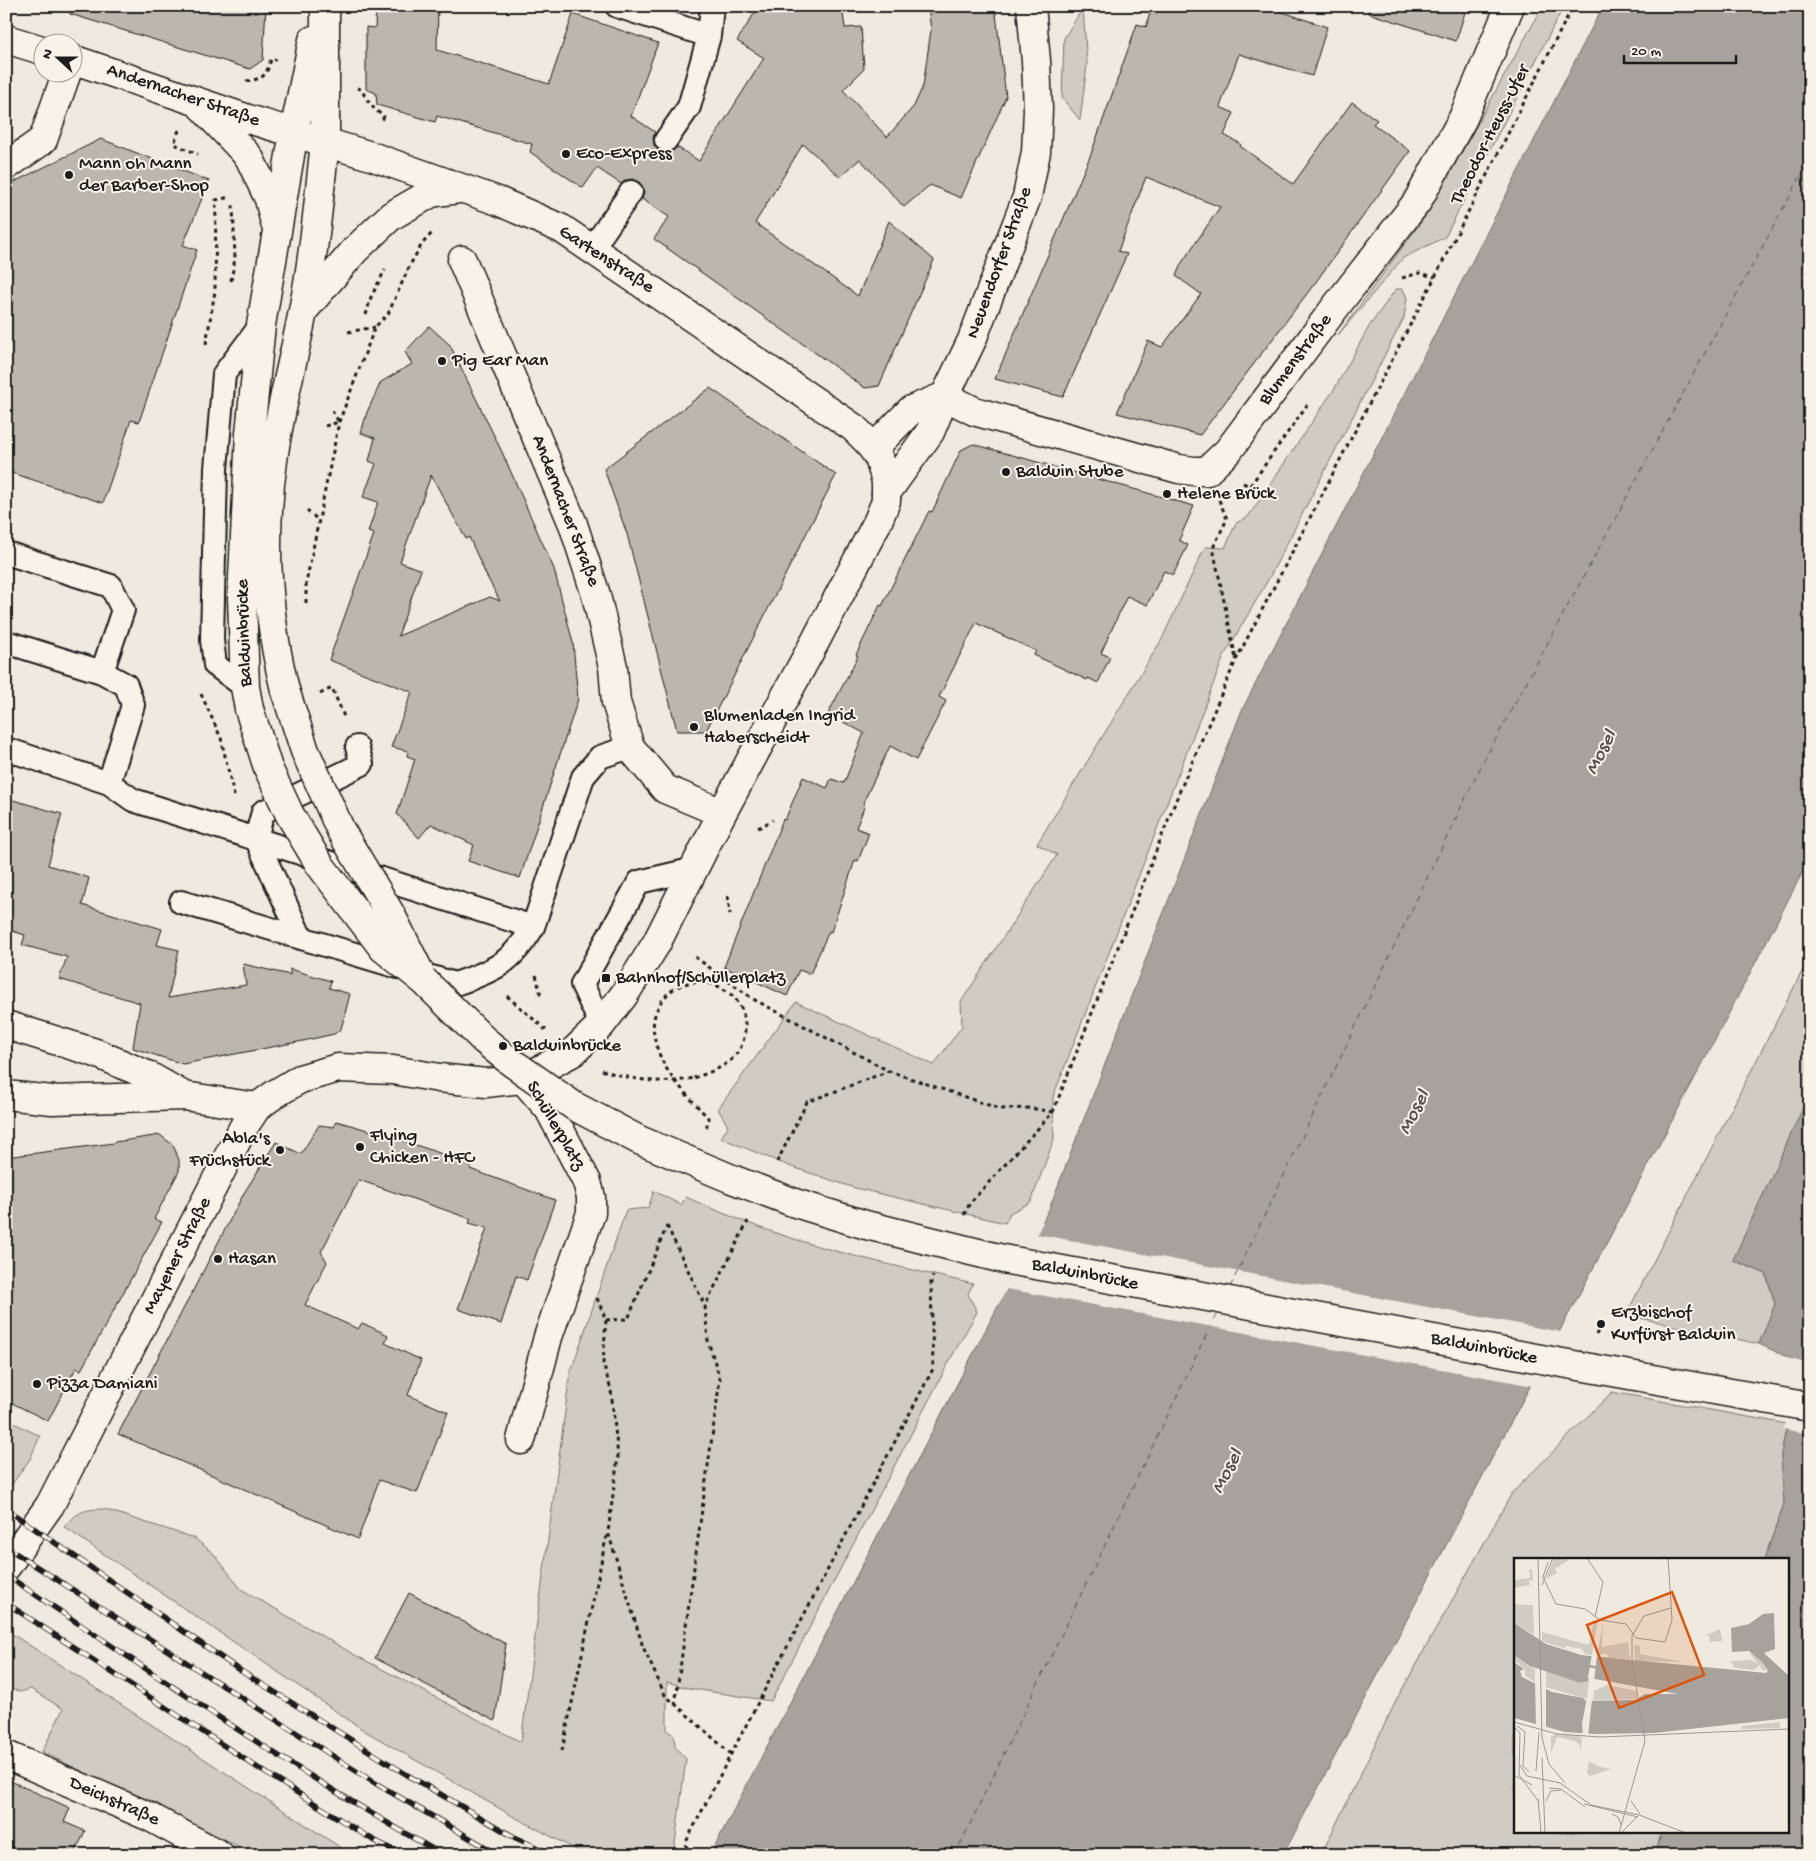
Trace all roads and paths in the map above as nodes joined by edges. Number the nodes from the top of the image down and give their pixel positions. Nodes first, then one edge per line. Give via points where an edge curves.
1 (317, 6) edge
2 (325, 6) edge
3 (617, 6) edge
4 (712, 6) edge
5 (1031, 6) edge
6 (1510, 6) edge
7 (1573, 6) edge
8 (709, 36) junction
9 (6, 39) edge
10 (32, 47) edge
11 (82, 61) edge
12 (282, 62) dead end
13 (244, 81) dead end
14 (64, 82) edge
15 (353, 87) dead end
16 (198, 102) junction
17 (381, 123) dead end
18 (179, 129) dead end
19 (294, 132) junction
20 (666, 140) dead end
21 (325, 142) junction
22 (202, 156) dead end
23 (6, 166) edge
24 (228, 189) dead end
25 (460, 189) junction
26 (632, 192) dead end
27 (438, 227) dead end
28 (276, 229) junction
29 (592, 249) junction
30 (462, 260) dead end
31 (386, 269) dead end
32 (231, 281) dead end
33 (303, 311) junction
34 (366, 315) dead end
35 (375, 327) junction
36 (348, 332) dead end
37 (945, 396) junction
38 (330, 408) dead end
39 (339, 422) junction
40 (325, 426) dead end
41 (876, 454) junction
42 (886, 493) junction
43 (307, 510) dead end
44 (1227, 519) dead end
45 (318, 520) junction
46 (6, 553) edge
47 (306, 611) dead end
48 (6, 642) edge
49 (1236, 660) junction
50 (102, 672) junction
51 (317, 695) dead end
52 (340, 708) dead end
53 (220, 738) dead end
54 (357, 747) dead end
55 (630, 747) junction
56 (6, 749) edge
57 (109, 783) junction
58 (236, 804) dead end
59 (722, 812) junction
60 (774, 820) dead end
61 (758, 828) dead end
62 (256, 838) junction
63 (694, 869) junction
64 (728, 896) dead end
65 (181, 902) dead end
66 (730, 914) dead end
67 (533, 927) junction
68 (301, 938) junction
69 (695, 957) dead end
70 (424, 981) junction
71 (6, 1025) edge
72 (601, 1025) junction
73 (889, 1071) junction
74 (523, 1078) junction
75 (694, 1078) dead end
76 (8, 1096) edge
77 (184, 1096) junction
78 (257, 1107) junction
79 (1053, 1112) junction
80 (704, 1134) dead end
81 (776, 1164) dead end
82 (750, 1218) dead end
83 (961, 1221) dead end
84 (935, 1272) dead end
85 (705, 1306) junction
86 (1810, 1407) edge
87 (521, 1440) dead end
88 (608, 1532) junction
89 (6, 1567) edge
90 (676, 1705) junction
91 (562, 1751) dead end
92 (731, 1754) junction
93 (6, 1755) edge
94 (220, 1855) edge
95 (691, 1855) edge

1 - 19 street, Balduinbrücke
2 - 21 street, Balduinbrücke
3 - 8 lane
4 - 8 lane
5 - 37 street, Neuendorfer Straße via 1038,110 1036,152 1028,197 972,340
6 - 37 street, Blumenstraße via 1464,118 1417,202 1228,451 1207,471 1179,469 984,414
7 - 49 path, Theodor-Heuss-Ufer
8 - 20 lane via 689,107
9 - 10 street
11 - 16 street, Andernacher Straße
12 - 13 path via 270,58 265,76
14 - 23 street via 44,140
15 - 17 path via 361,89 368,102 384,116
16 - 19 street, Andernacher Straße
16 - 28 street via 249,157 269,199
18 - 22 path via 174,144
19 - 21 street, Gartenstraße
19 - 28 street, Balduinbrücke
21 - 25 street, Gartenstraße
21 - 33 street, Balduinbrücke
24 - 32 path via 232,197 235,258
25 - 29 street, Gartenstraße via 523,211 562,229
25 - 33 street via 431,193 391,216 355,250
26 - 29 lane
27 - 35 path via 422,244 388,314
28 - 70 street, Balduinbrücke, bridge via 261,325 246,488 242,598 247,698 268,768 290,816 320,865 383,948
29 - 41 street, Gartenstraße via 854,428
30 - 55 street, Andernacher Straße via 573,524 596,595 613,666 616,702
31 - 34 path
33 - 70 street, Balduinbrücke, bridge via 268,497 267,552 275,652 305,751 341,831 391,915
35 - 36 path
35 - 39 path
37 - 41 street via 912,410
37 - 42 street, Neuendorfer Straße via 930,432
38 - 39 path
39 - 40 path
39 - 45 path
41 - 42 street, Neuendorfer Straße via 886,481
42 - 59 street, Neuendorfer Straße via 878,520
43 - 45 path
44 - 49 path via 1213,548
45 - 47 path via 306,583
46 - 50 lane via 111,586 123,610
48 - 50 lane
49 - 79 path, Theodor-Heuss-Ufer via 1178,795
50 - 57 lane via 126,685 133,705
51 - 52 path via 332,688
53 - 58 path
54 - 62 lane via 362,764 263,812
55 - 59 street, Andernacher Straße via 665,788
55 - 67 lane via 600,757 583,777
56 - 57 lane
57 - 62 lane via 133,800
59 - 63 street, Schüllerplatz
60 - 61 path
62 - 67 lane
62 - 68 lane
63 - 72 street, Schüllerplatz via 656,944
63 - 72 lane via 639,882 582,984
64 - 66 path
65 - 68 lane
67 - 68 lane via 523,944 503,964 455,984
69 - 73 path via 753,999
70 - 86 street, Balduinbrücke, bridge via 484,1040 574,1106 639,1140 804,1206 1003,1259
71 - 77 street via 96,1053 147,1074
72 - 74 street, Schüllerplatz via 573,1052
73 - 79 path via 1000,1108
73 - 81 path via 807,1102
74 - 78 street, Mayener Straße via 486,1083 392,1070 338,1068 300,1079
74 - 87 street, Schüllerplatz via 549,1109 587,1182 591,1213 548,1337
75 - 80 path, bridge via 726,1065 740,1050 745,1031 738,1002 721,986 706,982 690,982 672,991 660,1005 654,1024 665,1065 709,1119
76 - 77 street via 52,1100
77 - 78 street
78 - 89 street, Mayener Straße via 239,1136 50,1505
79 - 83 path via 970,1204
82 - 85 path
84 - 92 path via 930,1280 933,1369
85 - 88 path via 667,1226 628,1319 606,1320 603,1363 612,1390 618,1456
85 - 90 path via 708,1341 720,1379
88 - 90 path via 643,1647 665,1695
88 - 91 path
90 - 92 path
92 - 95 path via 686,1844
93 - 94 street, Deichstraße via 150,1817

